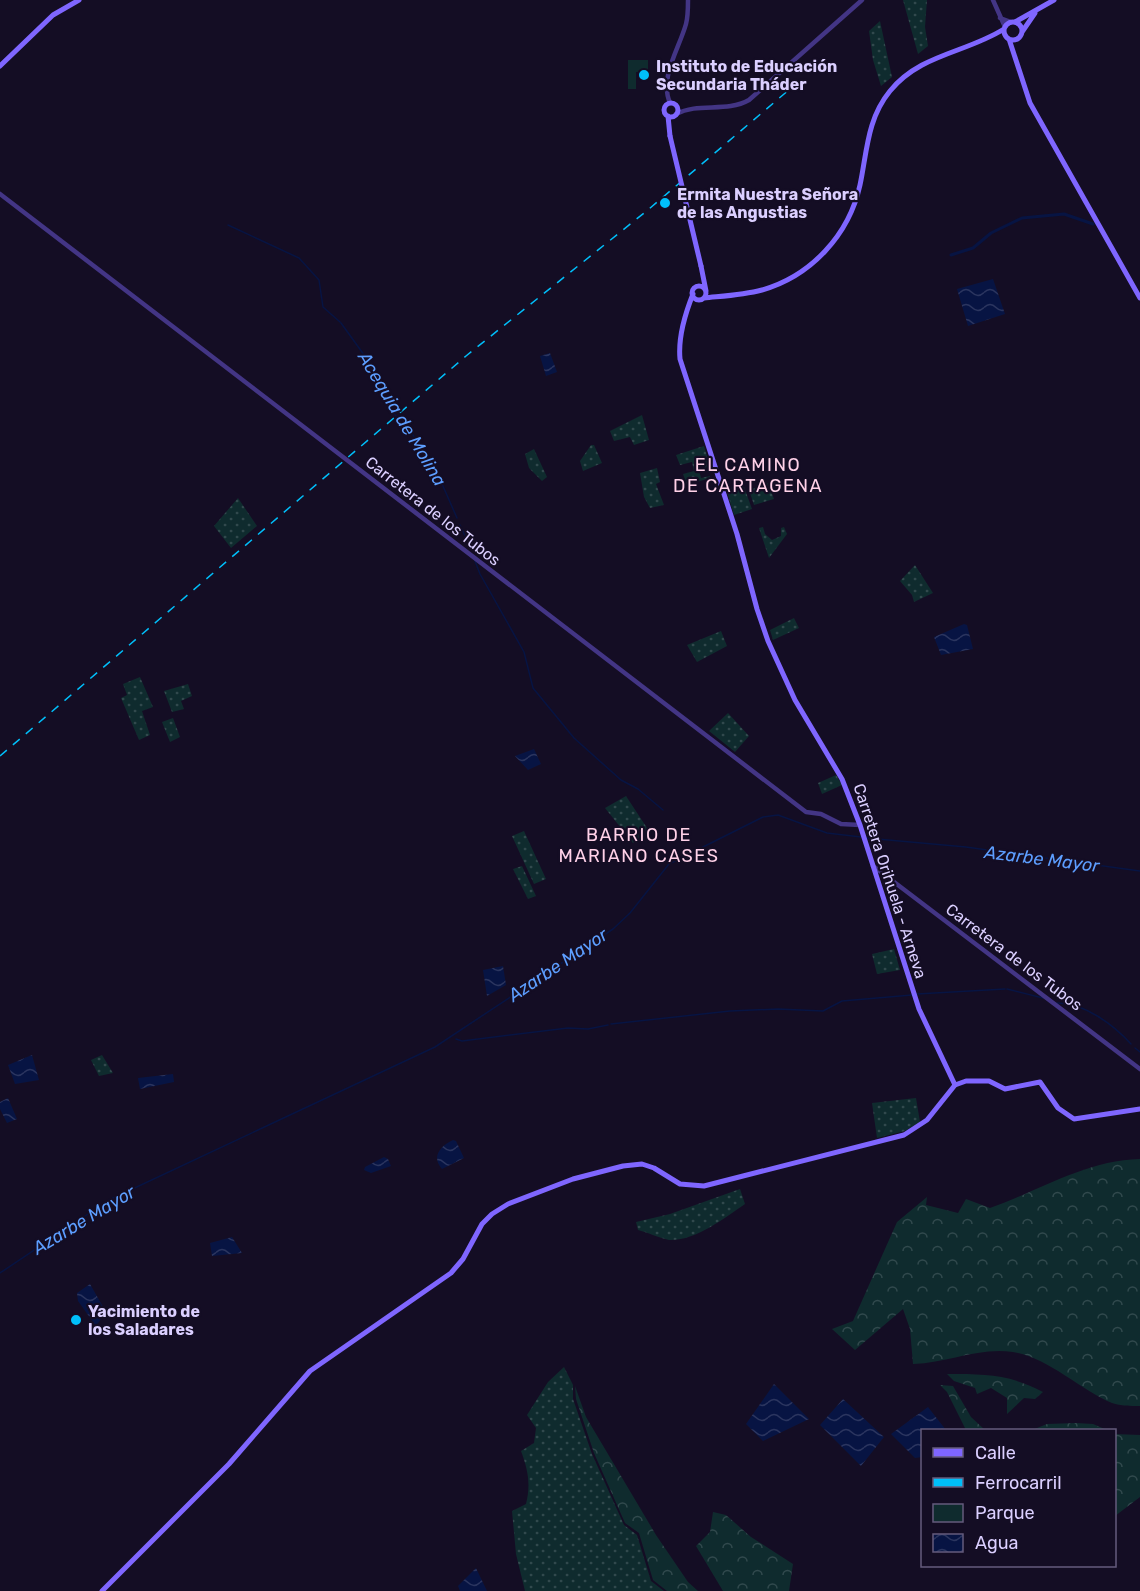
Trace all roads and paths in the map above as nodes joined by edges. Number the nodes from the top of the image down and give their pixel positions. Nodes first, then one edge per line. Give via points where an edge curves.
1 (79, 0) edge
2 (688, 0) edge
3 (862, 0) edge
4 (993, 0) edge
5 (1054, 0) edge
6 (1042, 7) junction
7 (1000, 18) junction
8 (1012, 22) junction
9 (1004, 28) junction
10 (1021, 34) junction
11 (1008, 38) junction
12 (980, 42) junction
13 (1015, 58) junction
14 (0, 66) edge
15 (668, 104) junction
16 (674, 113) junction
17 (0, 194) edge
18 (703, 276) junction
19 (699, 286) junction
20 (693, 294) junction
21 (703, 295) junction
22 (1140, 298) edge
23 (687, 314) junction
24 (861, 828) junction
25 (873, 867) junction
26 (1140, 1068) edge
27 (955, 1085) junction
28 (1140, 1109) edge
29 (102, 1591) edge

1 - 14 main road via 53,15
2 - 15 street via 686,23 668,75
3 - 16 street via 749,100 734,106
4 - 7 street
5 - 6 main road
6 - 8 main road
6 - 10 main road
7 - 8 street
7 - 9 street
8 - 9 main road
8 - 10 main road via 1019,24
9 - 11 main road
9 - 12 main road
10 - 11 main road via 1016,39
10 - 13 main road
11 - 12 main road
11 - 13 main road
12 - 21 main road via 923,62 889,92 870,129 854,203 843,228 827,249 801,272 776,285 747,293
13 - 22 main road via 1030,103
15 - 16 main road
15 - 16 main road via 664,111
16 - 18 main road, bridge via 670,133
17 - 24 street, Carretera de los Tubos via 806,812
18 - 19 main road
18 - 21 main road
19 - 20 main road
19 - 21 main road
20 - 21 main road
20 - 23 main road, Carretera Orihuela - Arneva
21 - 23 main road, Carretera Orihuela - Arneva
23 - 24 main road, Carretera Orihuela - Arneva via 679,346 680,360 737,534 757,609 786,682 842,779
24 - 25 main road, Carretera Orihuela - Arneva
25 - 26 street, Carretera de los Tubos
25 - 27 main road, Carretera Orihuela - Arneva via 914,995
27 - 28 main road via 989,1081 1005,1089 1040,1082 1058,1108 1074,1119
27 - 29 main road via 921,1126 898,1137 704,1186 680,1184 649,1166 623,1166 573,1179 500,1209 482,1224 451,1273 310,1371 229,1464

